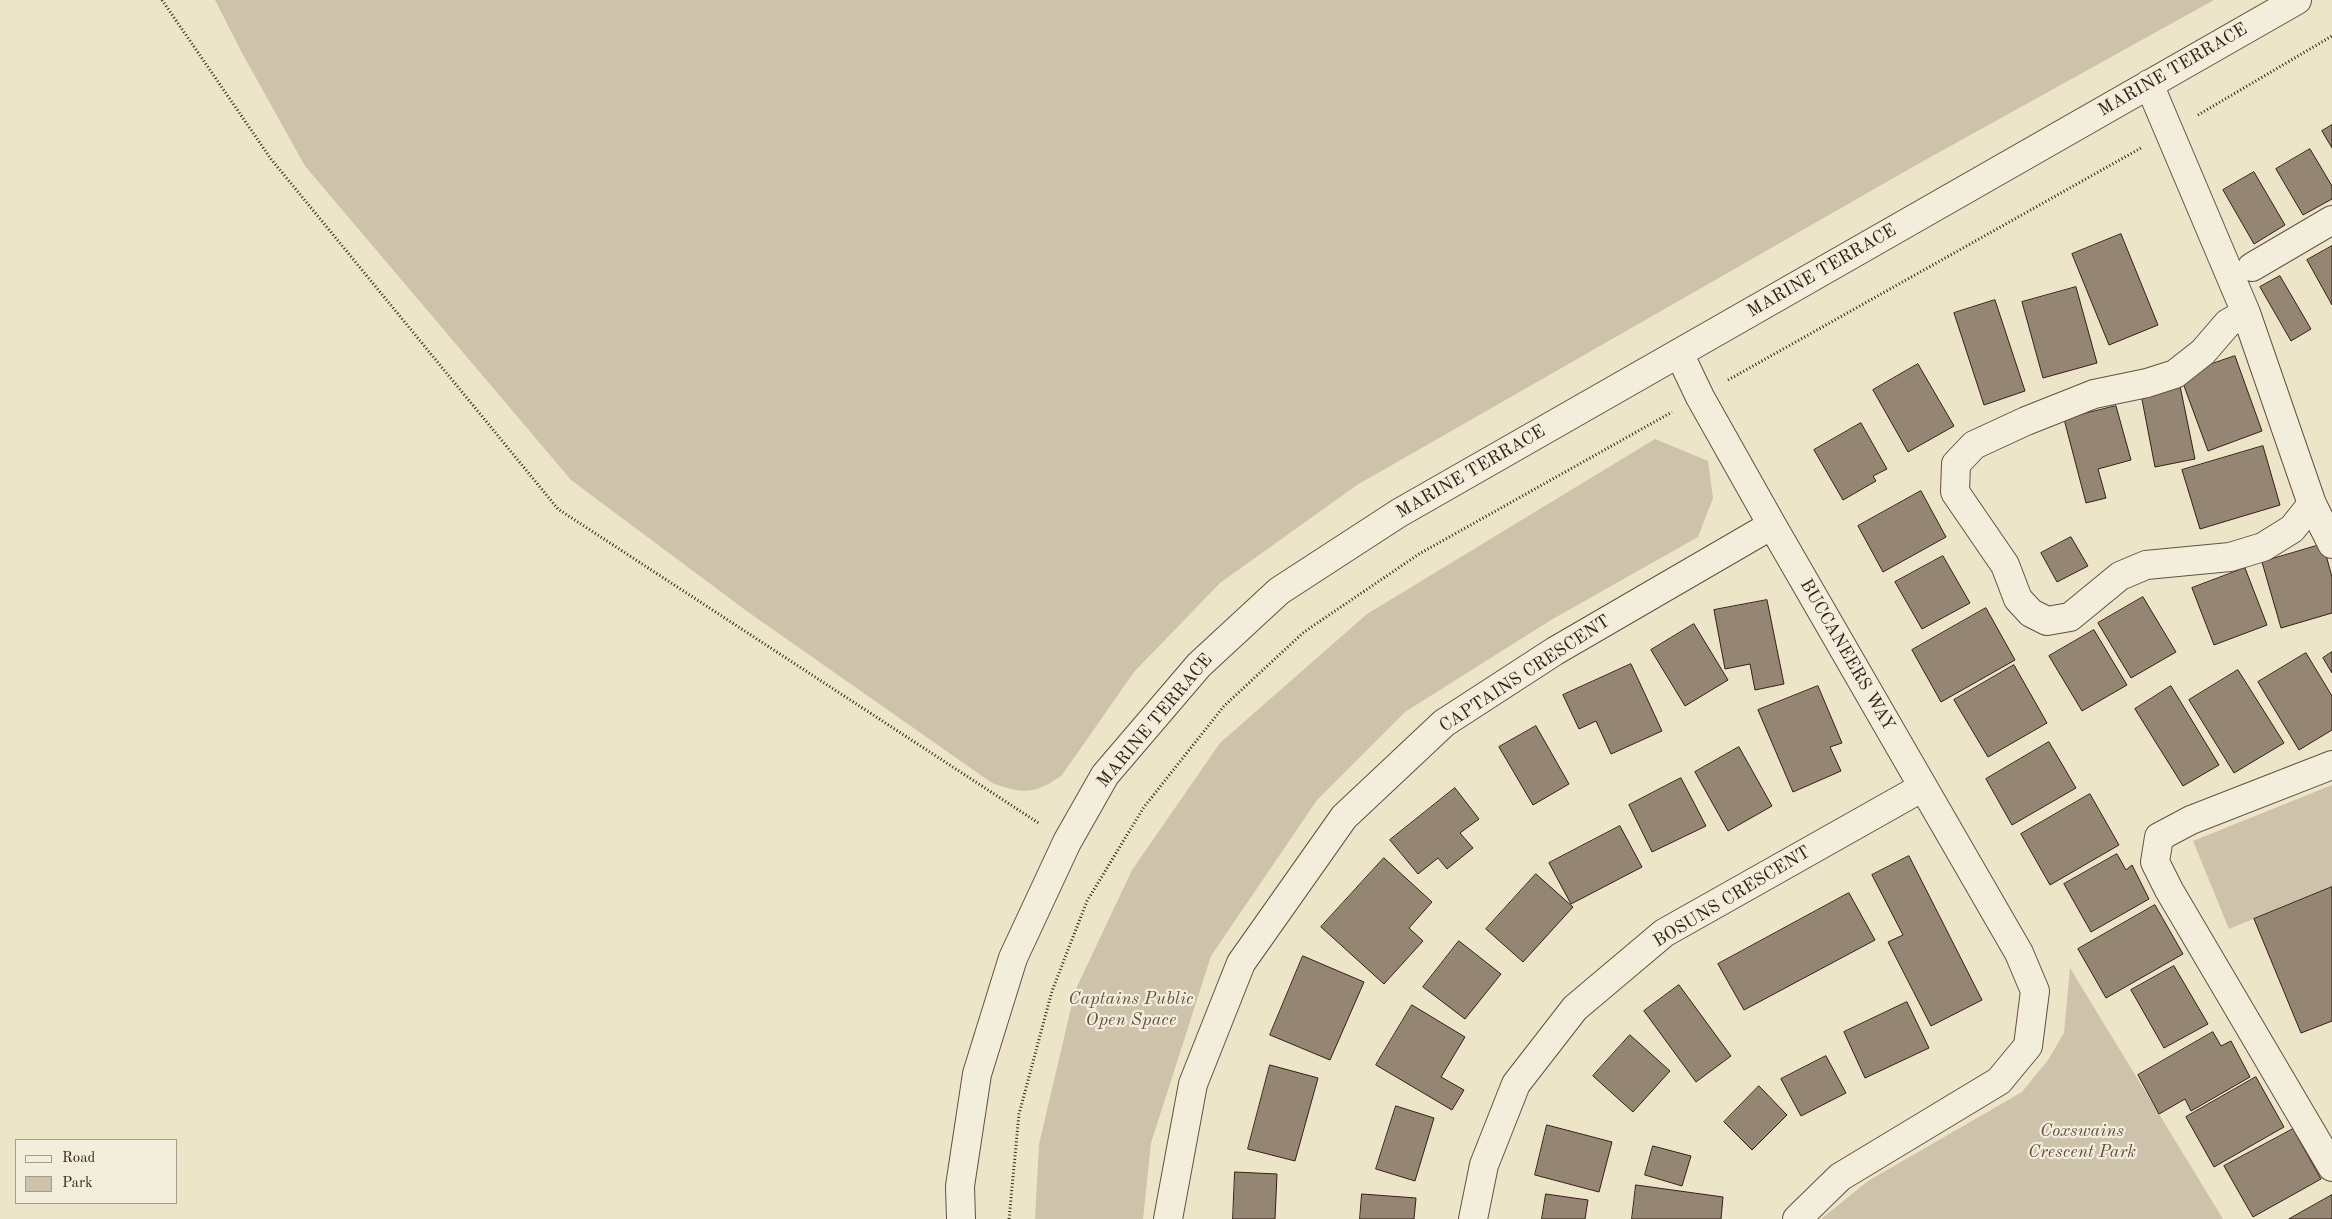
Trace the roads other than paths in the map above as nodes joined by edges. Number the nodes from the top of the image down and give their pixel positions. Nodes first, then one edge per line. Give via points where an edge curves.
1 (2297, 0) edge
2 (2149, 84) junction
3 (2332, 220) edge
4 (2252, 267) dead end
5 (2246, 313) junction
6 (1679, 353) junction
7 (2312, 504) junction
8 (1772, 525) junction
9 (2332, 544) edge
10 (2332, 765) edge
11 (1923, 787) junction
12 (2332, 1167) edge
13 (961, 1219) edge
14 (1168, 1219) edge
15 (1474, 1219) edge
16 (1797, 1219) edge

1 - 2 street, MARINE TERRACE
2 - 5 street
2 - 6 street, MARINE TERRACE
3 - 4 street
5 - 7 street
5 - 7 street via 2228,324 2203,352 2175,374 2094,394 1974,445 1956,464 1955,492 2005,565 2018,599 2031,613 2047,621 2070,617 2120,576 2146,565 2230,557 2263,547 2292,529
6 - 8 street, BUCCANEERS WAY
6 - 13 street, MARINE TERRACE via 1399,513 1279,591 1199,665 1105,775 1068,842 1013,958 977,1074 960,1186
7 - 9 street
8 - 11 street, BUCCANEERS WAY
8 - 14 street, CAPTAINS CRESCENT via 1555,651 1444,723 1344,817 1241,963 1193,1084
10 - 12 street via 2192,820 2159,837 2155,862
11 - 15 street, BOSUNS CRESCENT via 1664,933 1575,1008 1516,1084 1484,1165
11 - 16 street, BUCCANEERS WAY via 2020,954 2035,991 2028,1046 1998,1081 1840,1176

